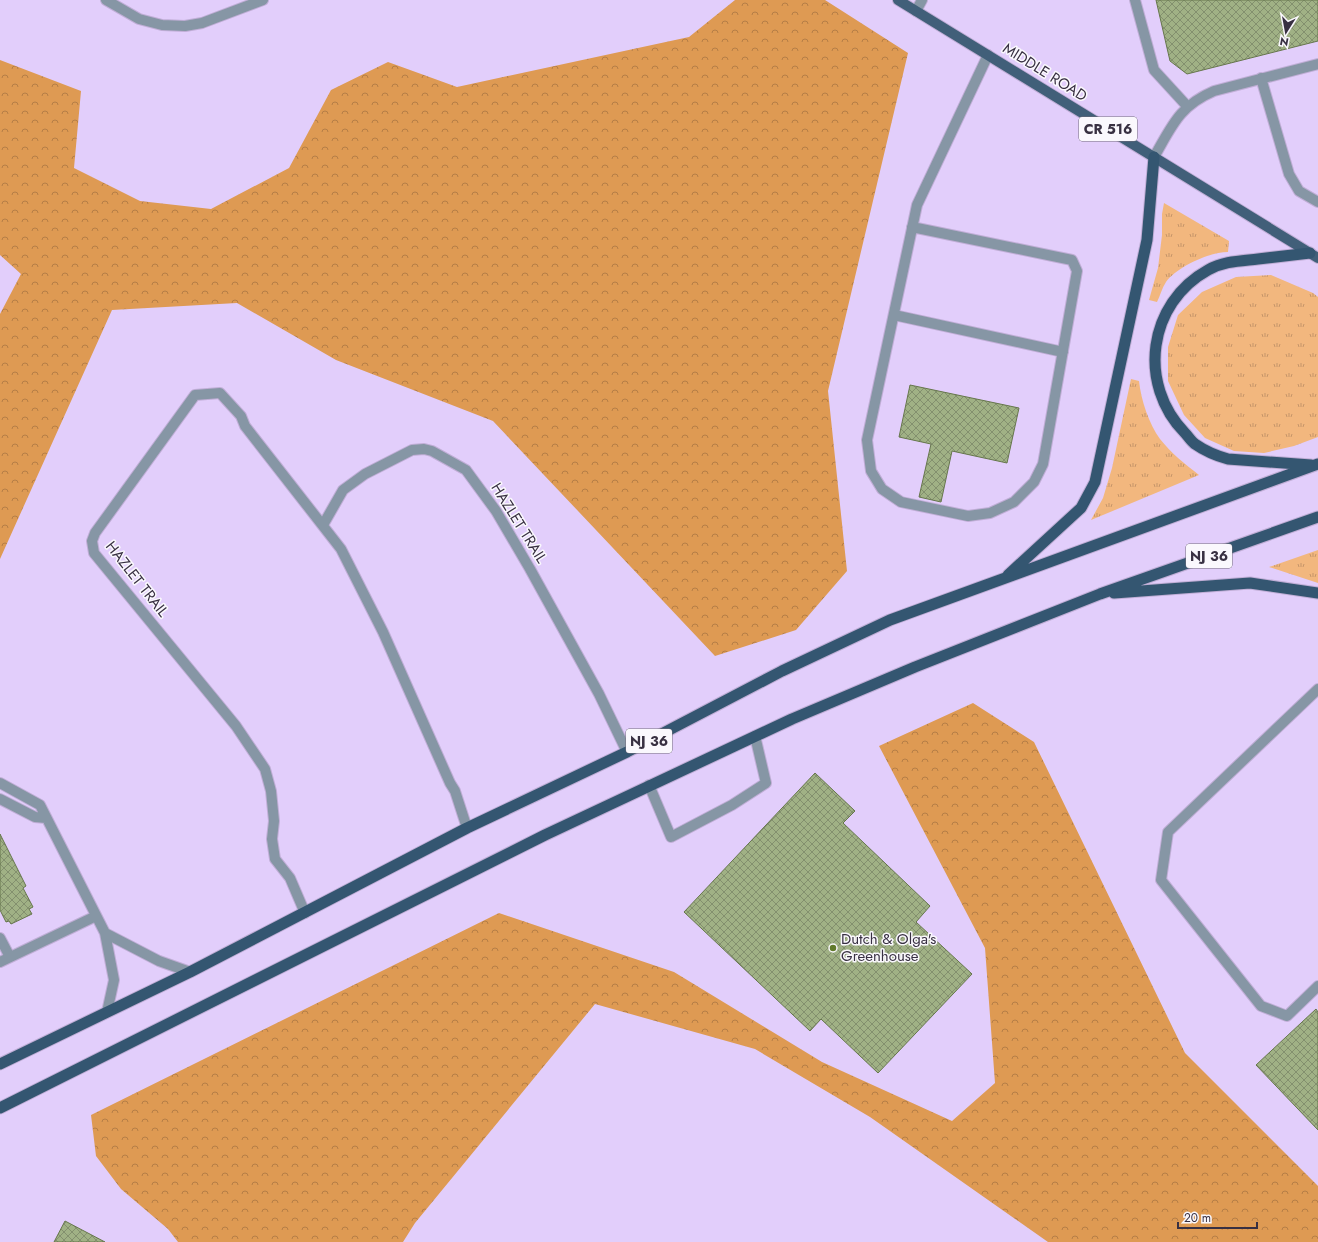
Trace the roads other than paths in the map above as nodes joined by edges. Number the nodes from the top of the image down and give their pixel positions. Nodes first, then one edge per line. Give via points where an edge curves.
1 (106, 0) edge
2 (263, 0) edge
3 (898, 0) edge
4 (922, 0) edge
5 (1135, 0) edge
6 (916, 11) junction
7 (988, 55) junction
8 (1318, 64) edge
9 (1261, 78) junction
10 (1187, 106) junction
11 (1154, 157) junction
12 (1318, 202) edge
13 (912, 227) junction
14 (1314, 255) edge
15 (894, 315) junction
16 (1063, 352) junction
17 (1317, 465) edge
18 (1318, 518) edge
19 (323, 525) junction
20 (1004, 579) junction
21 (1318, 593) edge
22 (1100, 594) junction
23 (1318, 689) edge
24 (755, 736) junction
25 (627, 752) junction
26 (0, 783) edge
27 (650, 785) junction
28 (0, 799) edge
29 (46, 818) junction
30 (467, 828) junction
31 (305, 913) junction
32 (96, 916) junction
33 (105, 933) junction
34 (0, 938) edge
35 (10, 957) junction
36 (0, 962) edge
37 (190, 972) junction
38 (1318, 986) edge
39 (107, 1012) junction
40 (0, 1064) edge
41 (0, 1108) edge

1 - 2 street via 139,19 162,25 184,26 202,23
3 - 6 main road, MIDDLE ROAD / CR 516
4 - 6 street
5 - 10 street via 1154,70
6 - 7 main road, MIDDLE ROAD / CR 516
7 - 11 main road, MIDDLE ROAD / CR 516
7 - 13 street via 917,205
8 - 9 street
9 - 10 street via 1214,91
9 - 12 street via 1289,174 1299,191
10 - 11 street via 1172,124
11 - 14 main road, MIDDLE ROAD / CR 516
11 - 20 highway via 1147,240 1095,482 1081,508
13 - 15 street
13 - 16 street via 1072,260 1077,271
14 - 17 highway via 1228,262 1209,270 1188,284 1171,303 1160,327 1155,357 1156,378 1162,400 1176,424 1195,444 1228,458
15 - 16 street
15 - 16 street via 867,440 871,471 882,489 901,502 968,516 990,513 1014,502 1034,482 1043,464
17 - 20 highway, NJ 36
18 - 22 highway, NJ 36
19 - 25 street, HAZLET TRAIL via 342,490 365,474 412,450 432,451 466,470 496,511 527,562 599,694
19 - 30 street, HAZLET TRAIL via 341,549 383,632 455,791
19 - 31 street, HAZLET TRAIL via 220,393 195,395 95,533 92,541 94,553 236,726 265,770 271,791 275,859 290,878
20 - 25 highway, NJ 36 via 890,620 782,671
21 - 22 highway via 1250,583
22 - 24 highway, NJ 36 via 908,670
23 - 38 street via 1168,832 1161,880 1261,1006 1287,1016
24 - 27 highway, NJ 36
24 - 27 street via 766,783 671,837
25 - 30 highway, NJ 36
26 - 29 street via 40,805
27 - 41 highway, NJ 36
28 - 29 street via 35,817
29 - 32 street
30 - 31 highway, NJ 36
31 - 37 highway, NJ 36
32 - 33 street
32 - 35 street
33 - 37 street via 159,961
33 - 39 street via 114,980
34 - 35 street
35 - 36 street
37 - 39 highway, NJ 36
39 - 40 highway, NJ 36

